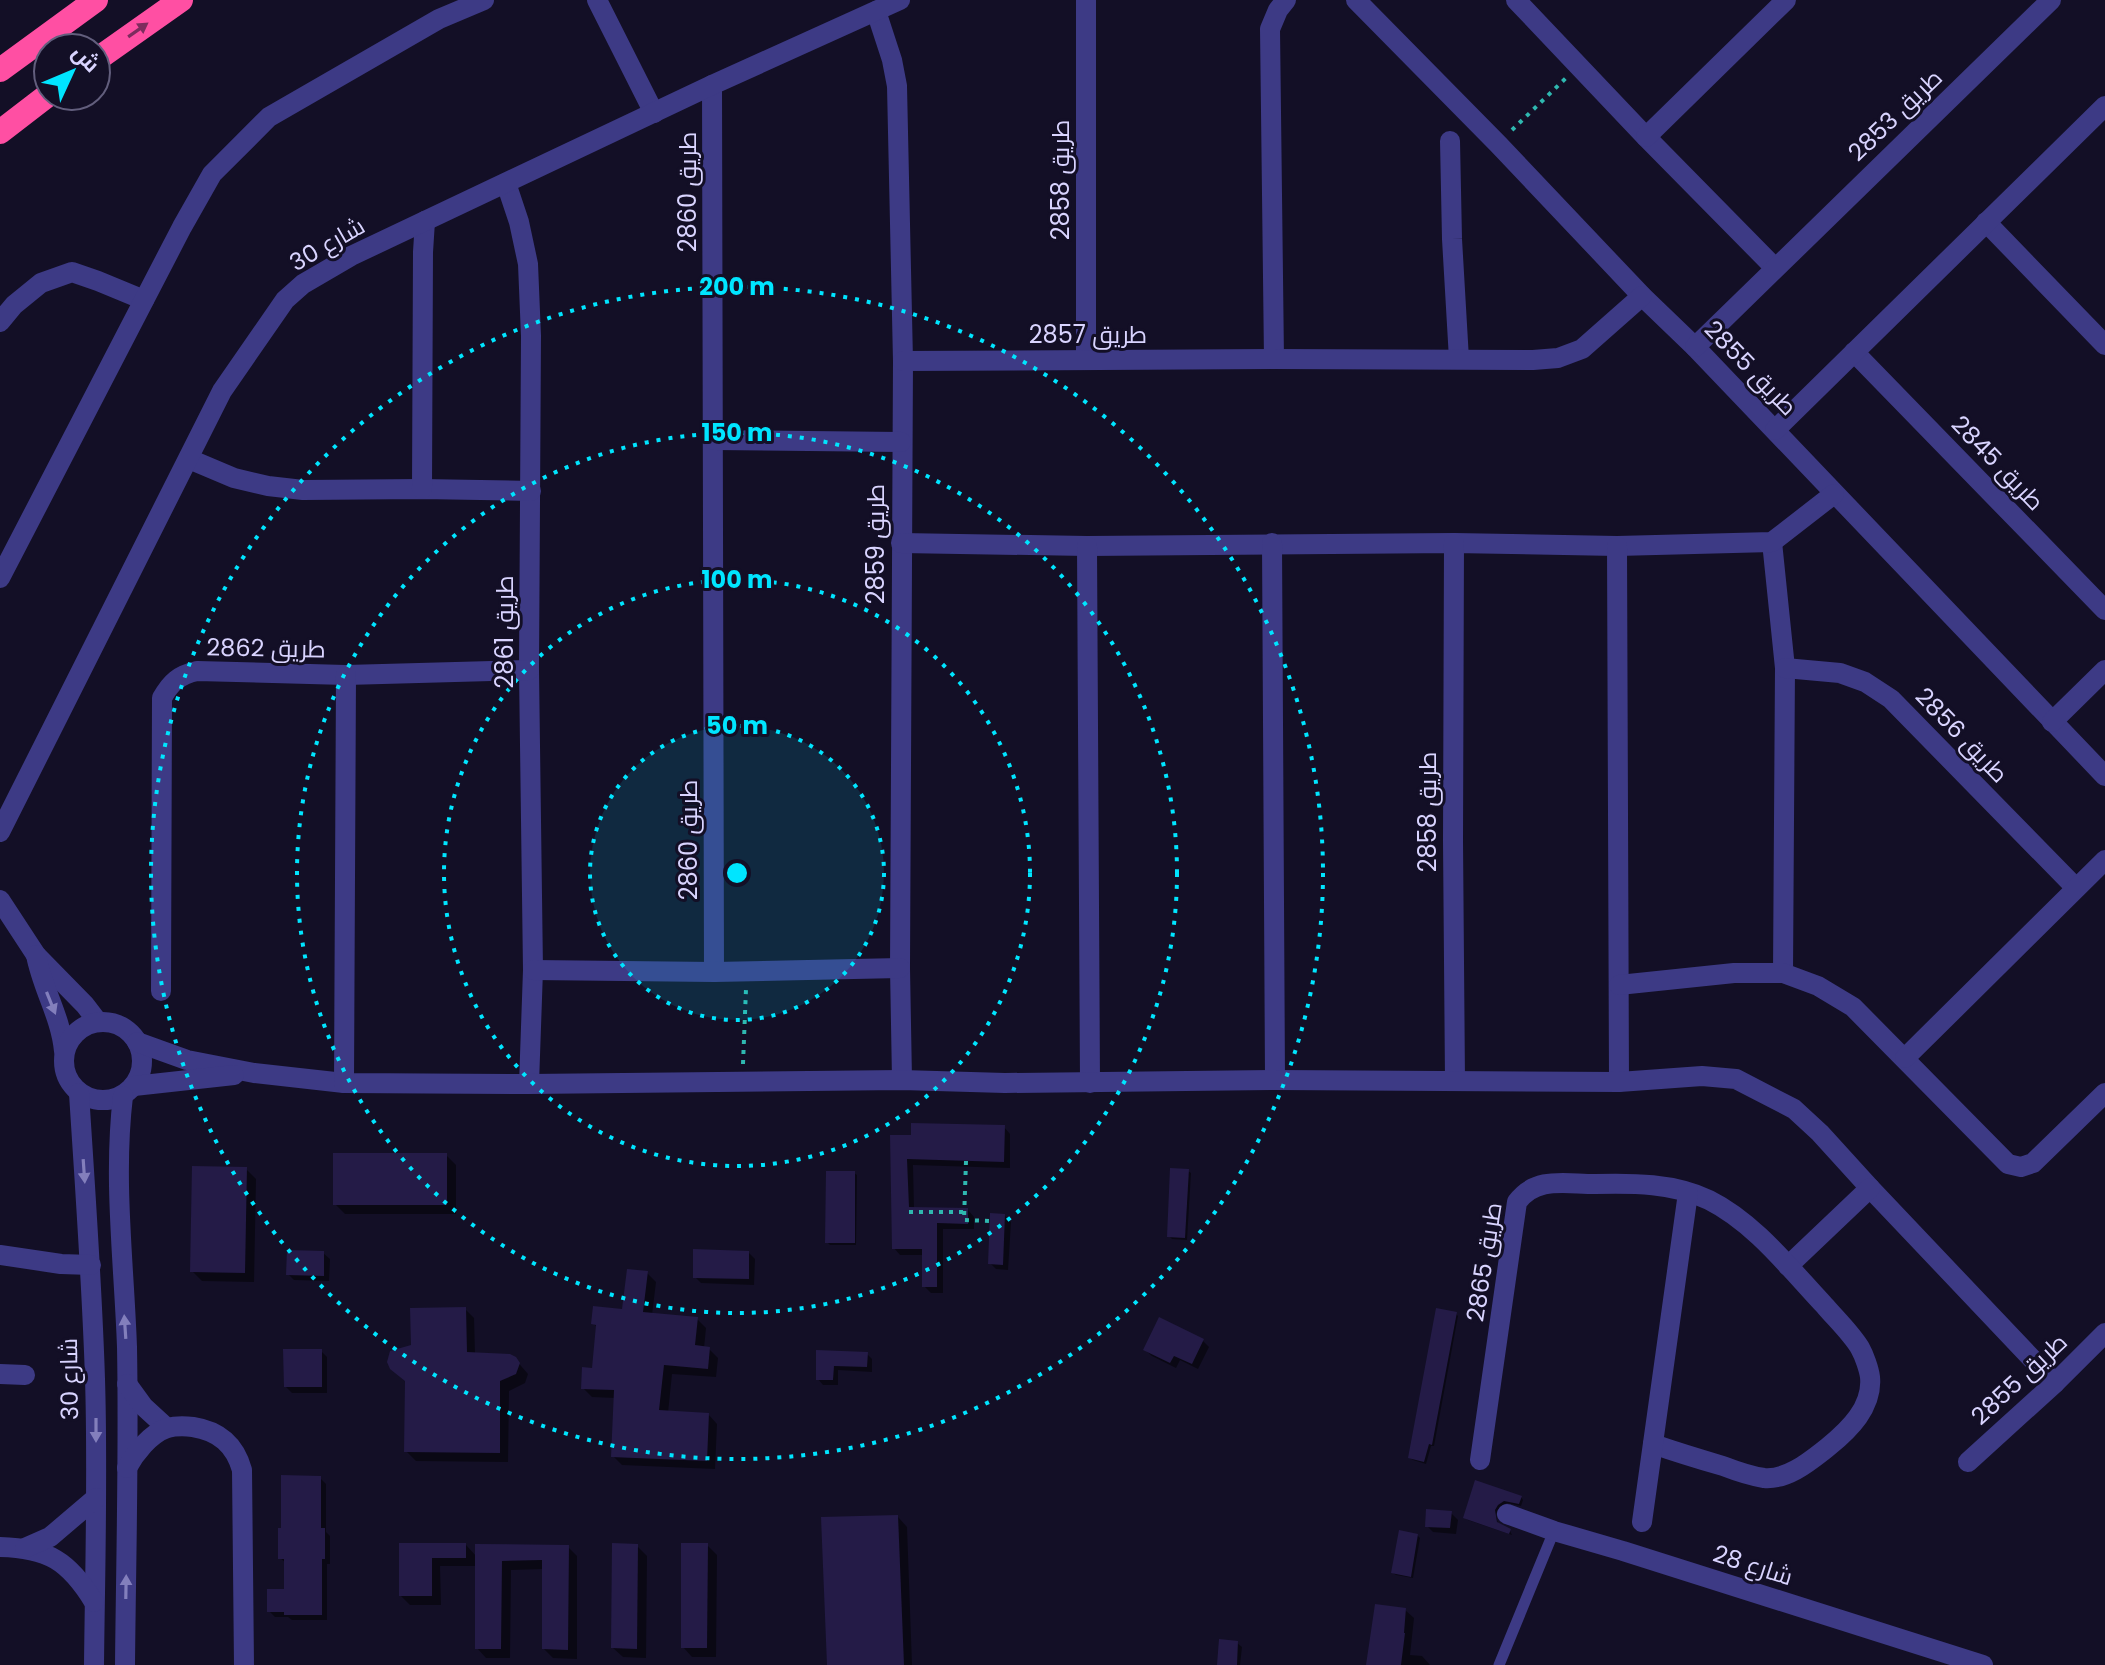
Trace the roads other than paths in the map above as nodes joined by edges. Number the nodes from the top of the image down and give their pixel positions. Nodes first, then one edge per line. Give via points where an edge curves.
1 (96, 0) edge
2 (181, 0) edge
3 (484, 0) edge
4 (597, 0) edge
5 (900, 0) edge
6 (1086, 0) edge
7 (1286, 0) edge
8 (1356, 0) edge
9 (1786, 0) edge
10 (2051, 0) edge
11 (1521, 2) edge
12 (876, 11) junction
13 (112, 49) edge
14 (0, 70) edge
15 (712, 85) junction
16 (2105, 106) edge
17 (32, 107) edge
18 (654, 113) junction
19 (0, 132) edge
20 (1646, 137) junction
21 (1450, 141) dead end
22 (506, 183) junction
23 (425, 221) junction
24 (1986, 222) junction
25 (1775, 268) junction
26 (1642, 296) junction
27 (144, 300) junction
28 (0, 322) edge
29 (2105, 345) edge
30 (1695, 347) junction
31 (1854, 352) junction
32 (1086, 359) junction
33 (1274, 359) junction
34 (1459, 359) junction
35 (903, 361) junction
36 (1775, 430) junction
37 (714, 440) junction
38 (901, 442) junction
39 (189, 459) junction
40 (422, 489) junction
41 (531, 491) junction
42 (1834, 494) junction
43 (1772, 542) junction
44 (901, 543) junction
45 (1272, 543) junction
46 (1454, 543) junction
47 (1087, 546) junction
48 (1617, 546) junction
49 (0, 578) edge
50 (2105, 610) edge
51 (1785, 668) junction
52 (529, 670) junction
53 (2105, 670) edge
54 (346, 675) junction
55 (2052, 722) junction
56 (2105, 776) edge
57 (0, 832) edge
58 (2105, 860) edge
59 (2076, 888) junction
60 (0, 900) edge
61 (36, 955) junction
62 (900, 968) junction
63 (533, 970) junction
64 (714, 972) junction
65 (1783, 973) junction
66 (1619, 985) junction
67 (161, 991) dead end
68 (98, 1022) junction
69 (137, 1042) junction
70 (64, 1051) junction
71 (1905, 1058) junction
72 (254, 1073) junction
73 (902, 1080) junction
74 (1275, 1080) junction
75 (1455, 1081) junction
76 (1619, 1082) junction
77 (344, 1083) junction
78 (1090, 1083) junction
79 (529, 1084) junction
80 (129, 1091) junction
81 (79, 1093) junction
82 (2105, 1093) edge
83 (1870, 1188) junction
84 (1688, 1193) junction
85 (0, 1255) edge
86 (91, 1265) junction
87 (1788, 1266) junction
88 (2105, 1333) edge
89 (0, 1374) edge
90 (25, 1375) dead end
91 (2055, 1383) junction
92 (127, 1384) junction
93 (167, 1428) junction
94 (1653, 1444) junction
95 (1480, 1460) dead end
96 (1968, 1462) dead end
97 (127, 1468) junction
98 (96, 1498) junction
99 (1507, 1514) dead end
100 (1642, 1522) dead end
101 (1554, 1531) junction
102 (0, 1547) edge
103 (25, 1548) junction
104 (95, 1603) junction
105 (94, 1665) edge
106 (125, 1665) edge
107 (244, 1665) edge
108 (1499, 1665) edge
109 (1983, 1665) edge

1 - 14 highway
13 -> 2 highway
3 - 27 street via 439,19 269,117 212,174
4 - 18 street
5 - 12 street, شارع 30
6 - 32 street, طريق 2858
7 - 33 street via 1270,29
8 - 26 street, طريق 2855
9 - 20 street
10 - 25 street, طريق 2853
11 - 20 street
12 - 15 street, شارع 30
12 - 35 street, طريق 2859 via 897,86
15 - 18 street, شارع 30
15 - 37 street, طريق 2860
16 - 24 street
17 - 19 highway
18 - 22 street, شارع 30
20 - 25 street
21 - 34 street
22 - 23 street, شارع 30
22 - 41 street, طريق 2861 via 528,264
23 - 39 street, شارع 30 via 351,256 285,300 222,391
23 - 40 street
24 - 29 street
24 - 31 street
25 - 30 street, طريق 2853
26 - 30 street, طريق 2855
26 - 34 street, طريق 2857 via 1595,340 1558,358
27 - 28 street via 72,272 41,283
27 - 49 street
30 - 36 street, طريق 2855
31 - 36 street
31 - 50 street, طريق 2845
32 - 33 street, طريق 2857
32 - 35 street, طريق 2857
33 - 34 street, طريق 2857
35 - 38 street, طريق 2859
36 - 42 street, طريق 2855
37 - 38 street
37 - 64 street, طريق 2860
38 - 44 street, طريق 2859
39 - 40 street via 268,486
39 - 57 street, شارع 30
40 - 41 street
41 - 52 street, طريق 2861
42 - 43 street
42 - 55 street, طريق 2855
43 - 48 street
43 - 51 street
44 - 47 street
44 - 62 street, طريق 2859
45 - 46 street
45 - 47 street
45 - 74 street
46 - 48 street
46 - 75 street, طريق 2858
47 - 78 street
48 - 66 street
51 - 59 street, طريق 2856 via 1840,673 1891,699
51 - 65 street
52 - 54 street, طريق 2862
52 - 63 street, طريق 2861
53 - 55 street
54 - 67 street, طريق 2862 via 197,671 167,688 162,698
54 - 77 street
55 - 56 street, طريق 2855
58 - 59 street
59 - 71 street
60 - 61 street, شارع 30
61 - 68 street, شارع 30
61 -> 70 street, شارع 30
62 - 64 street
62 - 73 street, طريق 2859
63 - 64 street
63 - 79 street, طريق 2861
65 - 66 street
65 - 71 street via 1853,1007
66 - 76 street
68 - 69 street, شارع 30 via 127,1030
68 - 70 street via 71,1037
69 - 72 street, شارع 30 via 187,1060
69 - 80 street via 141,1072
70 - 81 street, شارع 30 via 68,1081
71 - 82 street via 2008,1164 2021,1167 2033,1163
72 - 77 street
72 - 80 street
73 - 78 street
73 - 79 street
74 - 75 street
74 - 78 street
75 - 76 street
76 - 83 street via 1736,1079 1794,1109
77 - 79 street
80 - 81 street via 108,1101
92 -> 80 street via 119,1128
81 -> 86 street, شارع 30
83 - 87 street
83 - 91 street
84 - 87 street, طريق 2865 via 1742,1222
84 - 94 street
84 - 95 street, طريق 2865 via 1622,1182 1539,1184 1525,1190 1517,1202
85 - 86 street
86 -> 98 street, شارع 30
87 - 94 street, طريق 2865 via 1861,1349 1870,1377 1861,1414 1813,1459 1785,1476 1746,1474
88 - 91 street, طريق 2855
89 - 90 street
91 - 96 street, طريق 2855
92 - 93 street
92 - 97 street
93 - 97 street via 136,1453
93 - 107 street via 211,1431 227,1441 239,1460
94 - 100 street
106 -> 97 street
98 - 103 street via 50,1537
98 - 104 street, شارع 30
99 - 101 street, شارع 28
101 - 108 lane
101 - 109 street, شارع 28
102 - 103 street
103 - 104 street via 69,1568
104 - 105 street, شارع 30

